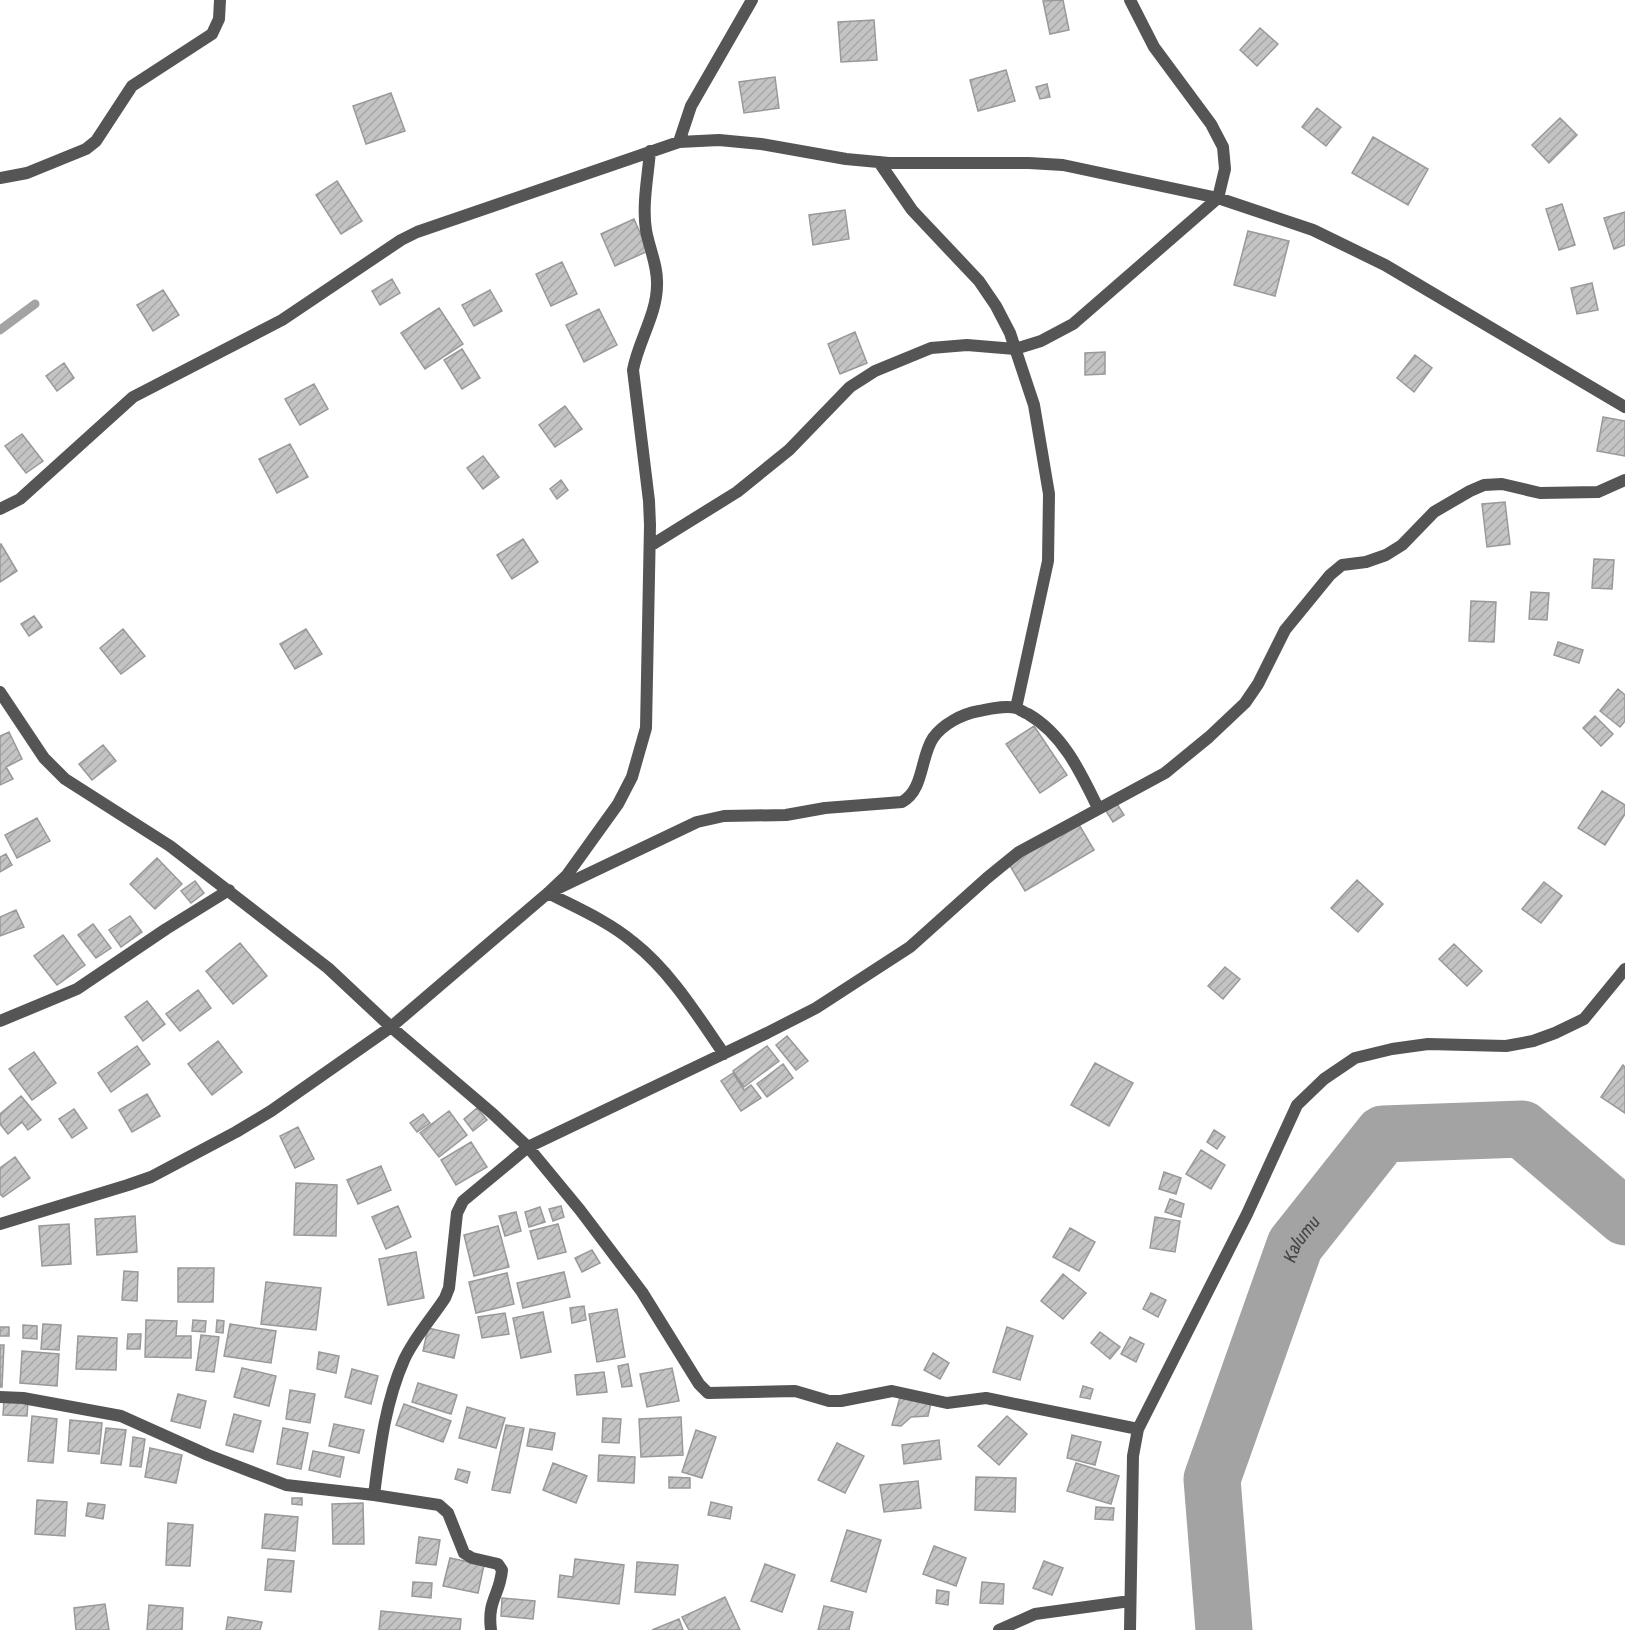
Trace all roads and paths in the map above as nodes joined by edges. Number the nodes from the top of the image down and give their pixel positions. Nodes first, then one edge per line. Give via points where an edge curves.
1 (220, 0) edge
2 (752, 0) edge
3 (1130, 0) edge
4 (679, 142) junction
5 (650, 151) junction
6 (879, 162) junction
7 (0, 178) edge
8 (1218, 198) junction
9 (1015, 349) junction
10 (1625, 407) edge
11 (1625, 480) edge
12 (0, 509) edge
13 (650, 546) junction
14 (0, 692) edge
15 (1016, 708) junction
16 (1098, 808) junction
17 (229, 890) junction
18 (548, 893) junction
19 (1625, 969) edge
20 (0, 1021) edge
21 (392, 1027) junction
22 (724, 1054) junction
23 (528, 1147) junction
24 (0, 1224) edge
25 (0, 1397) edge
26 (1138, 1429) junction
27 (374, 1495) junction
28 (1130, 1601) junction
29 (491, 1630) edge
30 (999, 1630) edge
31 (1130, 1630) edge

1 - 7 street via 219,19 212,34 132,86 96,141 86,149 27,173
2 - 4 street via 691,106
3 - 8 street via 1154,47 1211,124 1222,147 1225,169
4 - 5 street
4 - 6 street via 761,144
5 - 12 street via 401,240 261,332 133,397 20,499
5 - 13 street via 645,208 656,270 656,299 633,370 649,501
6 - 8 street via 1063,165
6 - 9 street via 912,210 980,281
8 - 9 street via 1073,324
8 - 10 street via 1313,230 1384,265
9 - 13 street via 967,345 931,348 875,371 850,387 789,450 745,485
9 - 15 street via 1034,405 1049,494 1048,561
11 - 16 street via 1598,492 1540,493 1502,484 1484,485 1434,512 1402,545 1386,555 1342,565 1285,630 1245,703 1165,773
13 - 18 street via 648,710 642,748 618,804 567,875
14 - 17 street via 44,758 65,780 170,846
15 - 16 street via 1049,728 1081,774
15 - 18 street via 972,712 950,721 934,737 915,788 902,802 786,815 711,818
16 - 22 street via 1019,852 910,947 816,1008
17 - 20 street via 77,989
17 - 21 street via 328,968
18 - 21 street
18 - 22 street via 634,942 675,984
19 - 26 street via 1584,1019 1556,1034 1506,1046 1428,1044 1355,1058 1297,1105 1247,1214
21 - 23 street
21 - 24 street via 271,1111 151,1176
22 - 23 street
23 - 26 street via 642,1292 708,1393 795,1391 829,1401 892,1391 947,1403 986,1398
23 - 27 street via 459,1206 449,1288 405,1358 391,1396 384,1418
25 - 27 street via 121,1416 286,1485
26 - 28 street via 1133,1456
27 - 29 street via 439,1505 448,1513 464,1553 498,1564 502,1570 490,1609
28 - 30 street via 1035,1614
28 - 31 street

